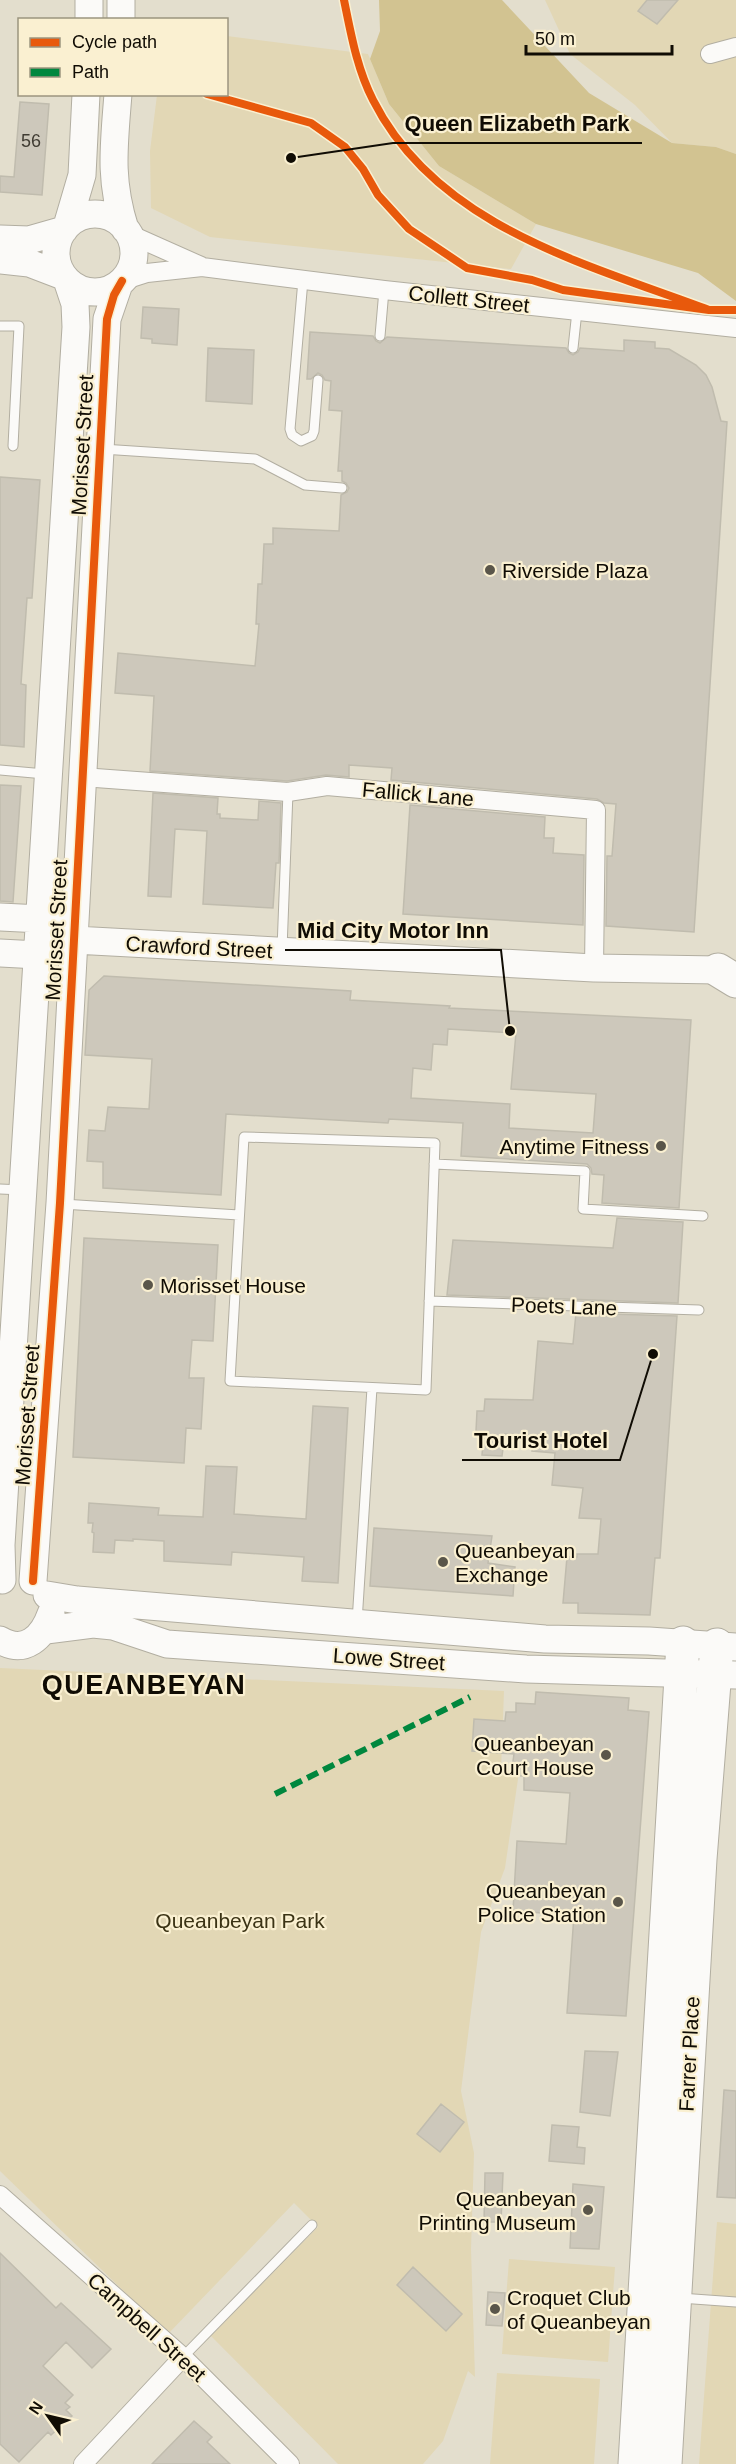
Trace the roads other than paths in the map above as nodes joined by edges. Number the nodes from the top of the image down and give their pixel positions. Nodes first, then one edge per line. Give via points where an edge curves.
1 (89, 0) edge
2 (121, 0) edge
3 (89, 18) edge
4 (121, 18) edge
5 (736, 47) edge
6 (710, 54) dead end
7 (86, 96) edge
8 (118, 96) edge
9 (65, 228) junction
10 (127, 232) junction
11 (0, 239) edge
12 (0, 260) edge
13 (202, 267) junction
14 (65, 278) junction
15 (303, 280) junction
16 (120, 282) junction
17 (384, 290) junction
18 (577, 311) junction
19 (0, 326) edge
20 (736, 328) edge
21 (380, 336) dead end
22 (573, 348) dead end
23 (318, 380) dead end
24 (13, 446) dead end
25 (100, 448) junction
26 (342, 488) dead end
27 (0, 770) edge
28 (50, 775) junction
29 (82, 777) junction
30 (288, 792) junction
31 (0, 917) edge
32 (41, 919) junction
33 (75, 940) junction
34 (0, 952) edge
35 (282, 952) junction
36 (38, 955) junction
37 (594, 968) junction
38 (730, 972) edge
39 (434, 1164) junction
40 (12, 1190) edge
41 (60, 1203) junction
42 (239, 1215) junction
43 (704, 1216) dead end
44 (429, 1301) junction
45 (699, 1310) dead end
46 (372, 1388) junction
47 (1, 1581) edge
48 (40, 1588) junction
49 (357, 1622) junction
50 (46, 1630) junction
51 (0, 1640) edge
52 (682, 1658) junction
53 (726, 1660) edge
54 (675, 2043) junction
55 (0, 2195) edge
56 (312, 2225) dead end
57 (674, 2298) junction
58 (736, 2302) edge
59 (183, 2357) junction
60 (82, 2464) edge
61 (290, 2464) edge
62 (635, 2464) edge
63 (665, 2464) edge

1 - 3 street
2 - 4 street
5 - 6 street
7 - 9 street via 82,175
8 - 10 street via 113,181
9 - 10 street via 93,214 114,219
9 - 11 street via 29,240
9 - 14 street via 56,250
10 - 13 street, Collett Street
10 - 16 street via 133,259
12 - 14 street via 29,263
13 - 15 street, Collett Street
13 - 16 street, Collett Street via 147,273
14 - 16 street via 77,288 95,292
14 - 28 street, Morisset Street via 75,304 76,327
15 - 17 street, Collett Street
15 - 23 lane via 291,429 292,435 301,441 314,431
16 - 25 street, Morisset Street via 107,318
17 - 18 street, Collett Street
17 - 21 lane
18 - 20 street, Collett Street
18 - 22 lane
19 - 24 lane via 19,326
25 - 26 lane via 255,459 305,485
25 - 29 street, Morisset Street
27 - 28 lane
28 - 32 street, Morisset Street
29 - 30 street, Fallick Lane
29 - 33 street, Morisset Street
30 - 35 lane
30 - 37 street, Fallick Lane via 327,786 596,810
31 - 32 street, Crawford Street
32 - 33 street, Crawford Street
32 - 36 street, Morisset Street
33 - 35 street, Crawford Street
33 - 36 street, Crawford Street
33 - 41 street, Morisset Street
34 - 36 street, Crawford Street
35 - 37 street, Crawford Street
36 - 40 street, Morisset Street
37 - 38 street, Crawford Street
39 - 42 lane via 435,1143 244,1137
39 - 43 lane via 585,1171 583,1209
39 - 44 lane
40 - 47 street, Morisset Street
41 - 42 lane
41 - 48 street, Morisset Street
42 - 46 lane via 230,1381
44 - 45 lane, Poets Lane
44 - 46 lane via 426,1390
46 - 49 lane
47 - 48 street, Lowe Street via 18,1577
48 - 49 street, Lowe Street via 77,1600
48 - 50 street, Morisset Street via 51,1613
49 - 52 street, Lowe Street via 544,1639
50 - 51 street via 26,1644
50 - 52 street, Lowe Street via 93,1624 113,1626 167,1644 526,1669
52 - 53 street, Lowe Street
52 - 54 highway, Farrer Place
53 - 54 highway, Farrer Place
54 - 57 highway, Farrer Place
54 - 62 highway, Farrer Place
55 - 59 street, Campbell Street
56 - 59 lane
57 - 58 lane
57 - 63 highway, Farrer Place
59 - 60 street
59 - 61 street, Campbell Street

